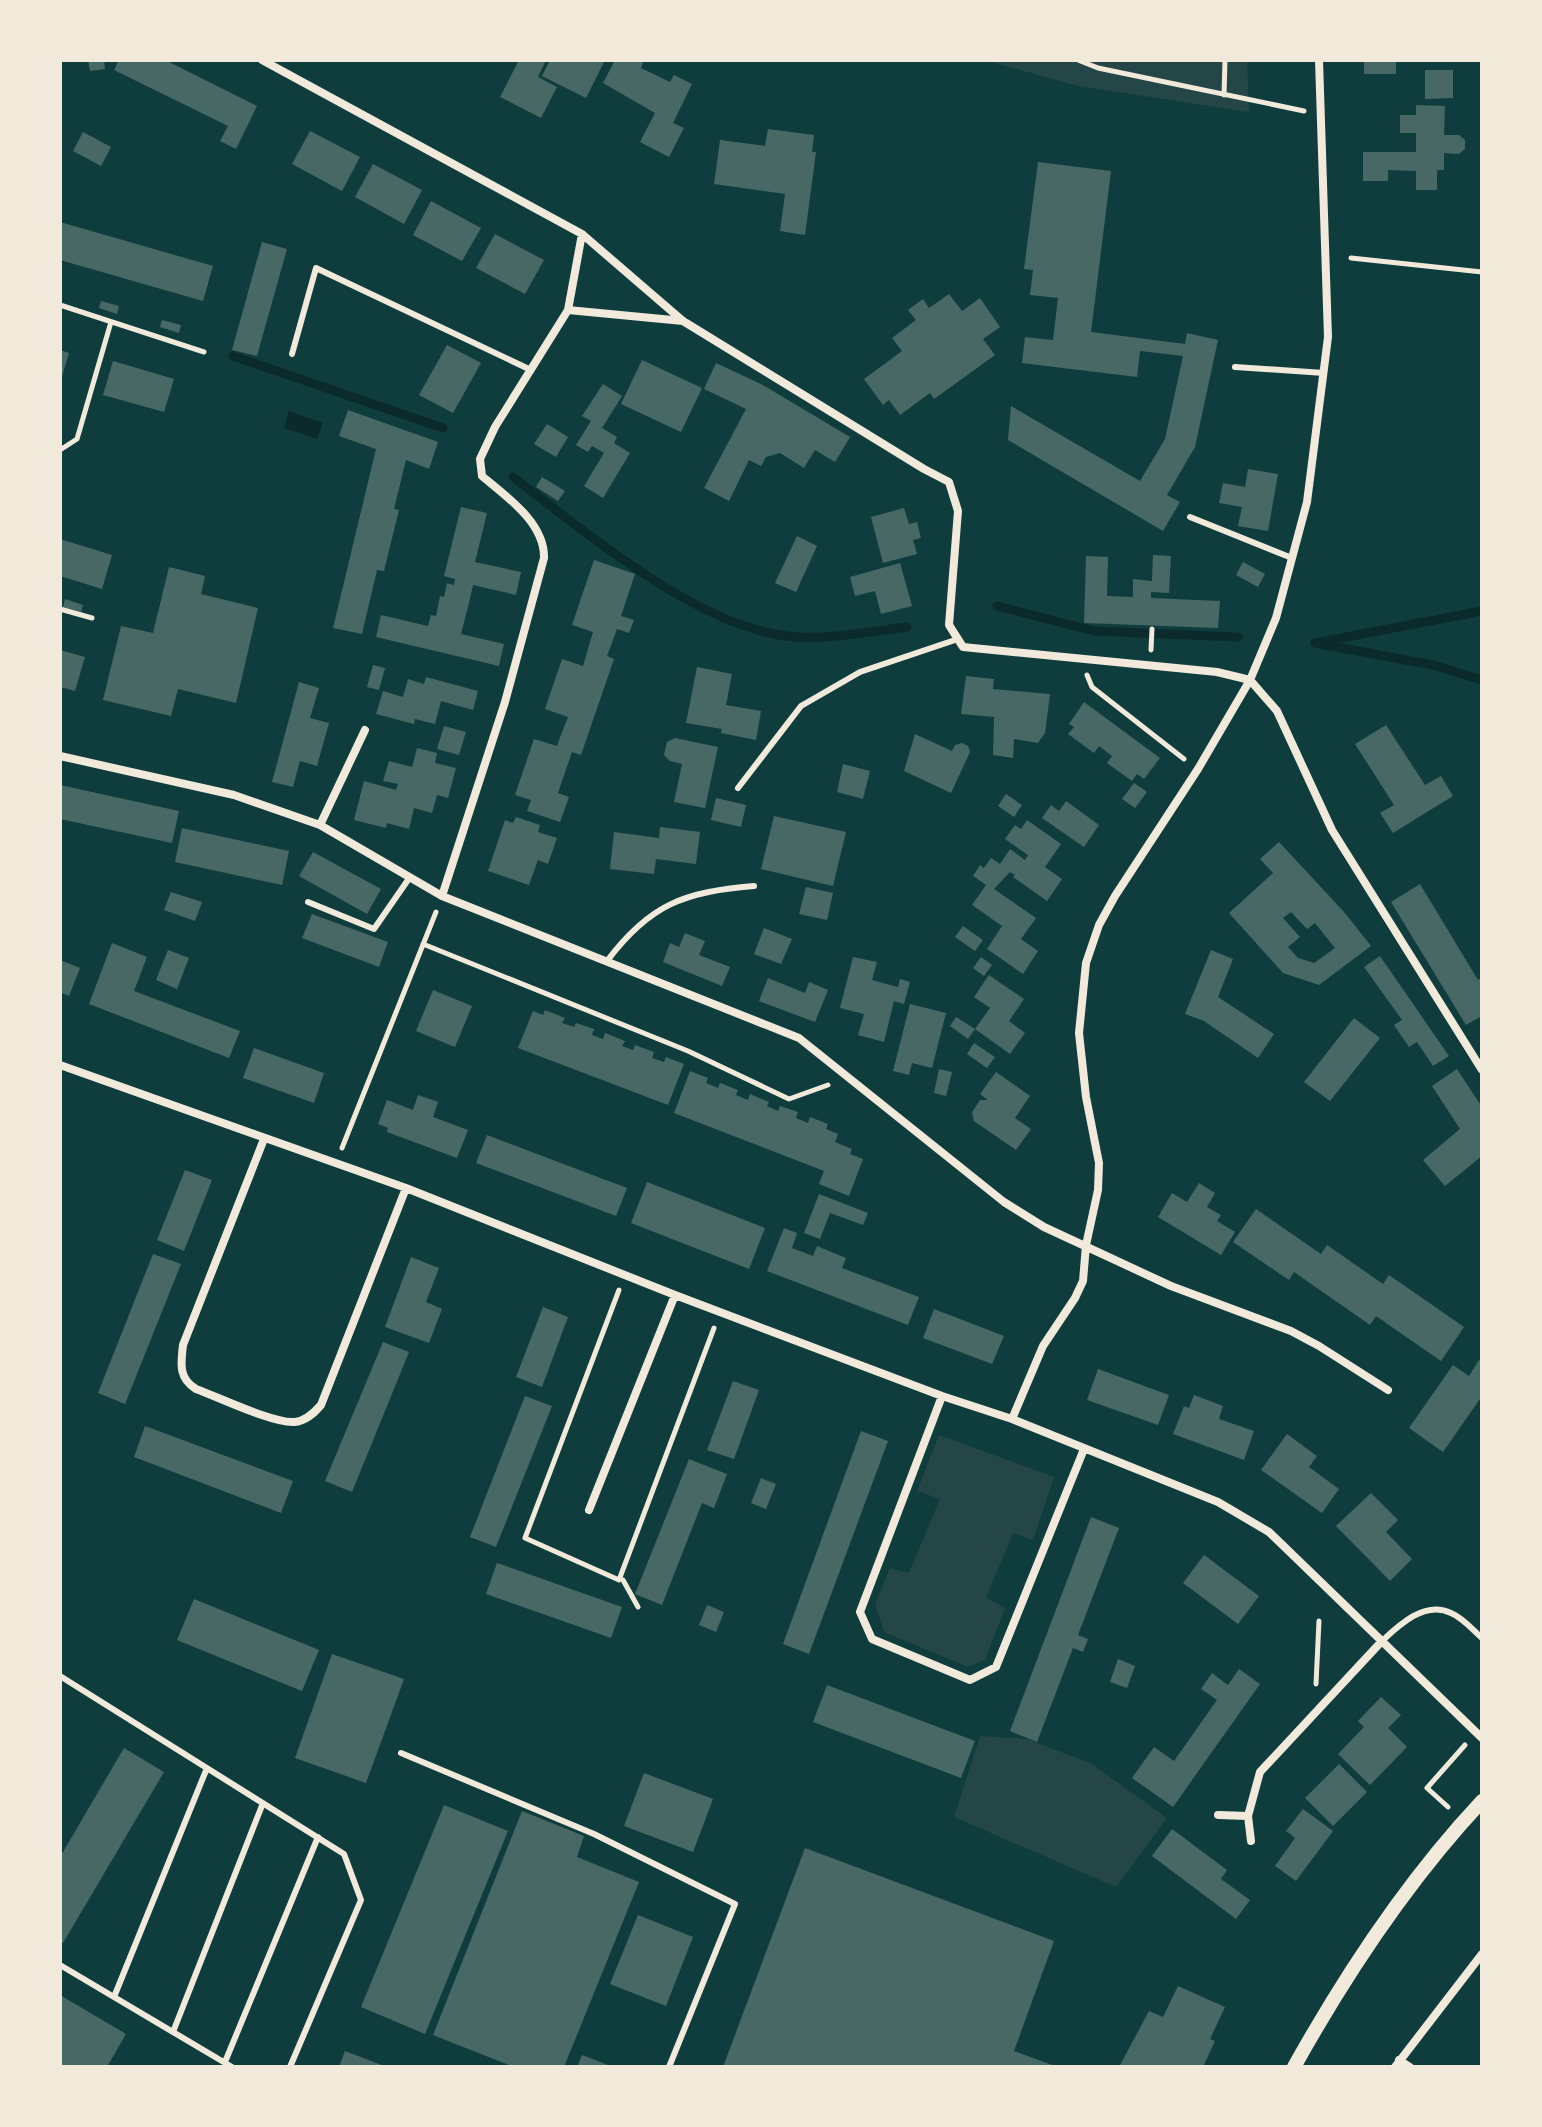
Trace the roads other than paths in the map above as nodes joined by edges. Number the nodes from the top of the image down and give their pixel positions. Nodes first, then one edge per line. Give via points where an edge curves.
1 (262, 60) edge
2 (1319, 60) edge
3 (582, 234) junction
4 (568, 310) junction
5 (683, 321) junction
6 (292, 354) dead end
7 (1235, 367) dead end
8 (531, 370) junction
9 (1324, 373) junction
10 (1190, 517) dead end
11 (1292, 558) junction
12 (958, 639) junction
13 (1250, 680) junction
14 (365, 730) dead end
15 (60, 756) edge
16 (738, 788) dead end
17 (320, 825) junction
18 (410, 877) junction
19 (754, 886) dead end
20 (442, 896) junction
21 (308, 902) dead end
22 (607, 961) junction
23 (60, 1065) edge
24 (1482, 1070) edge
25 (264, 1139) junction
26 (406, 1188) junction
27 (1086, 1245) junction
28 (675, 1295) junction
29 (1388, 1390) dead end
30 (942, 1396) junction
31 (1012, 1419) junction
32 (1084, 1449) junction
33 (589, 1510) dead end
34 (1482, 1638) edge
35 (1382, 1641) junction
36 (60, 1676) edge
37 (1479, 1735) edge
38 (401, 1753) dead end
39 (207, 1768) junction
40 (1482, 1801) edge
41 (263, 1803) junction
42 (1218, 1815) dead end
43 (1248, 1816) junction
44 (318, 1837) junction
45 (1251, 1841) dead end
46 (1482, 1954) edge
47 (60, 1965) edge
48 (114, 1997) junction
49 (173, 2032) junction
50 (225, 2062) junction
51 (1397, 2064) edge
52 (232, 2067) edge
53 (290, 2067) edge
54 (669, 2067) edge
55 (1294, 2067) edge
56 (1410, 2067) edge

1 - 3 street
2 - 9 street via 1328,337
3 - 4 street
3 - 5 street
4 - 5 street
4 - 8 street
5 - 12 street via 949,482 958,511 949,625
6 - 8 lane via 316,268
7 - 9 lane
8 - 20 street via 495,427 480,468 536,528 544,558 505,702
9 - 11 street via 1307,502
10 - 11 lane
11 - 13 street via 1276,618
12 - 13 street via 963,647 1217,672
12 - 16 lane via 860,672 801,706
13 - 24 street via 1277,711 1332,830
13 - 27 street via 1115,896 1086,963 1079,1033 1099,1163
14 - 17 street
15 - 17 street via 234,795
17 - 18 street
18 - 20 street
18 - 21 lane via 374,929
19 - 22 lane via 701,892 664,907 636,925
20 - 22 street
22 - 27 street via 799,1038 1004,1202
23 - 25 street
25 - 26 street
25 - 26 street via 183,1345 181,1370 196,1389 279,1421 302,1420 321,1405
26 - 28 street
27 - 29 street via 1171,1286 1291,1331
27 - 31 street via 1083,1281 1043,1346
28 - 30 street
28 - 33 street
30 - 31 street
30 - 32 street via 860,1612 872,1639 970,1680 996,1667
31 - 32 street
32 - 35 street via 1218,1502 1269,1532
34 - 35 lane via 1460,1618 1441,1610 1408,1618
35 - 37 street
35 - 43 street via 1260,1772
36 - 39 lane
38 - 54 lane via 594,1834 735,1904
39 - 41 lane
39 - 48 lane
40 - 55 street via 1400,1899
41 - 44 lane
41 - 49 lane
42 - 43 street
43 - 45 street
44 - 50 lane
44 - 53 lane via 344,1854 361,1900
46 - 51 street
47 - 48 lane
48 - 49 lane
49 - 50 lane
50 - 52 lane
51 - 56 street

